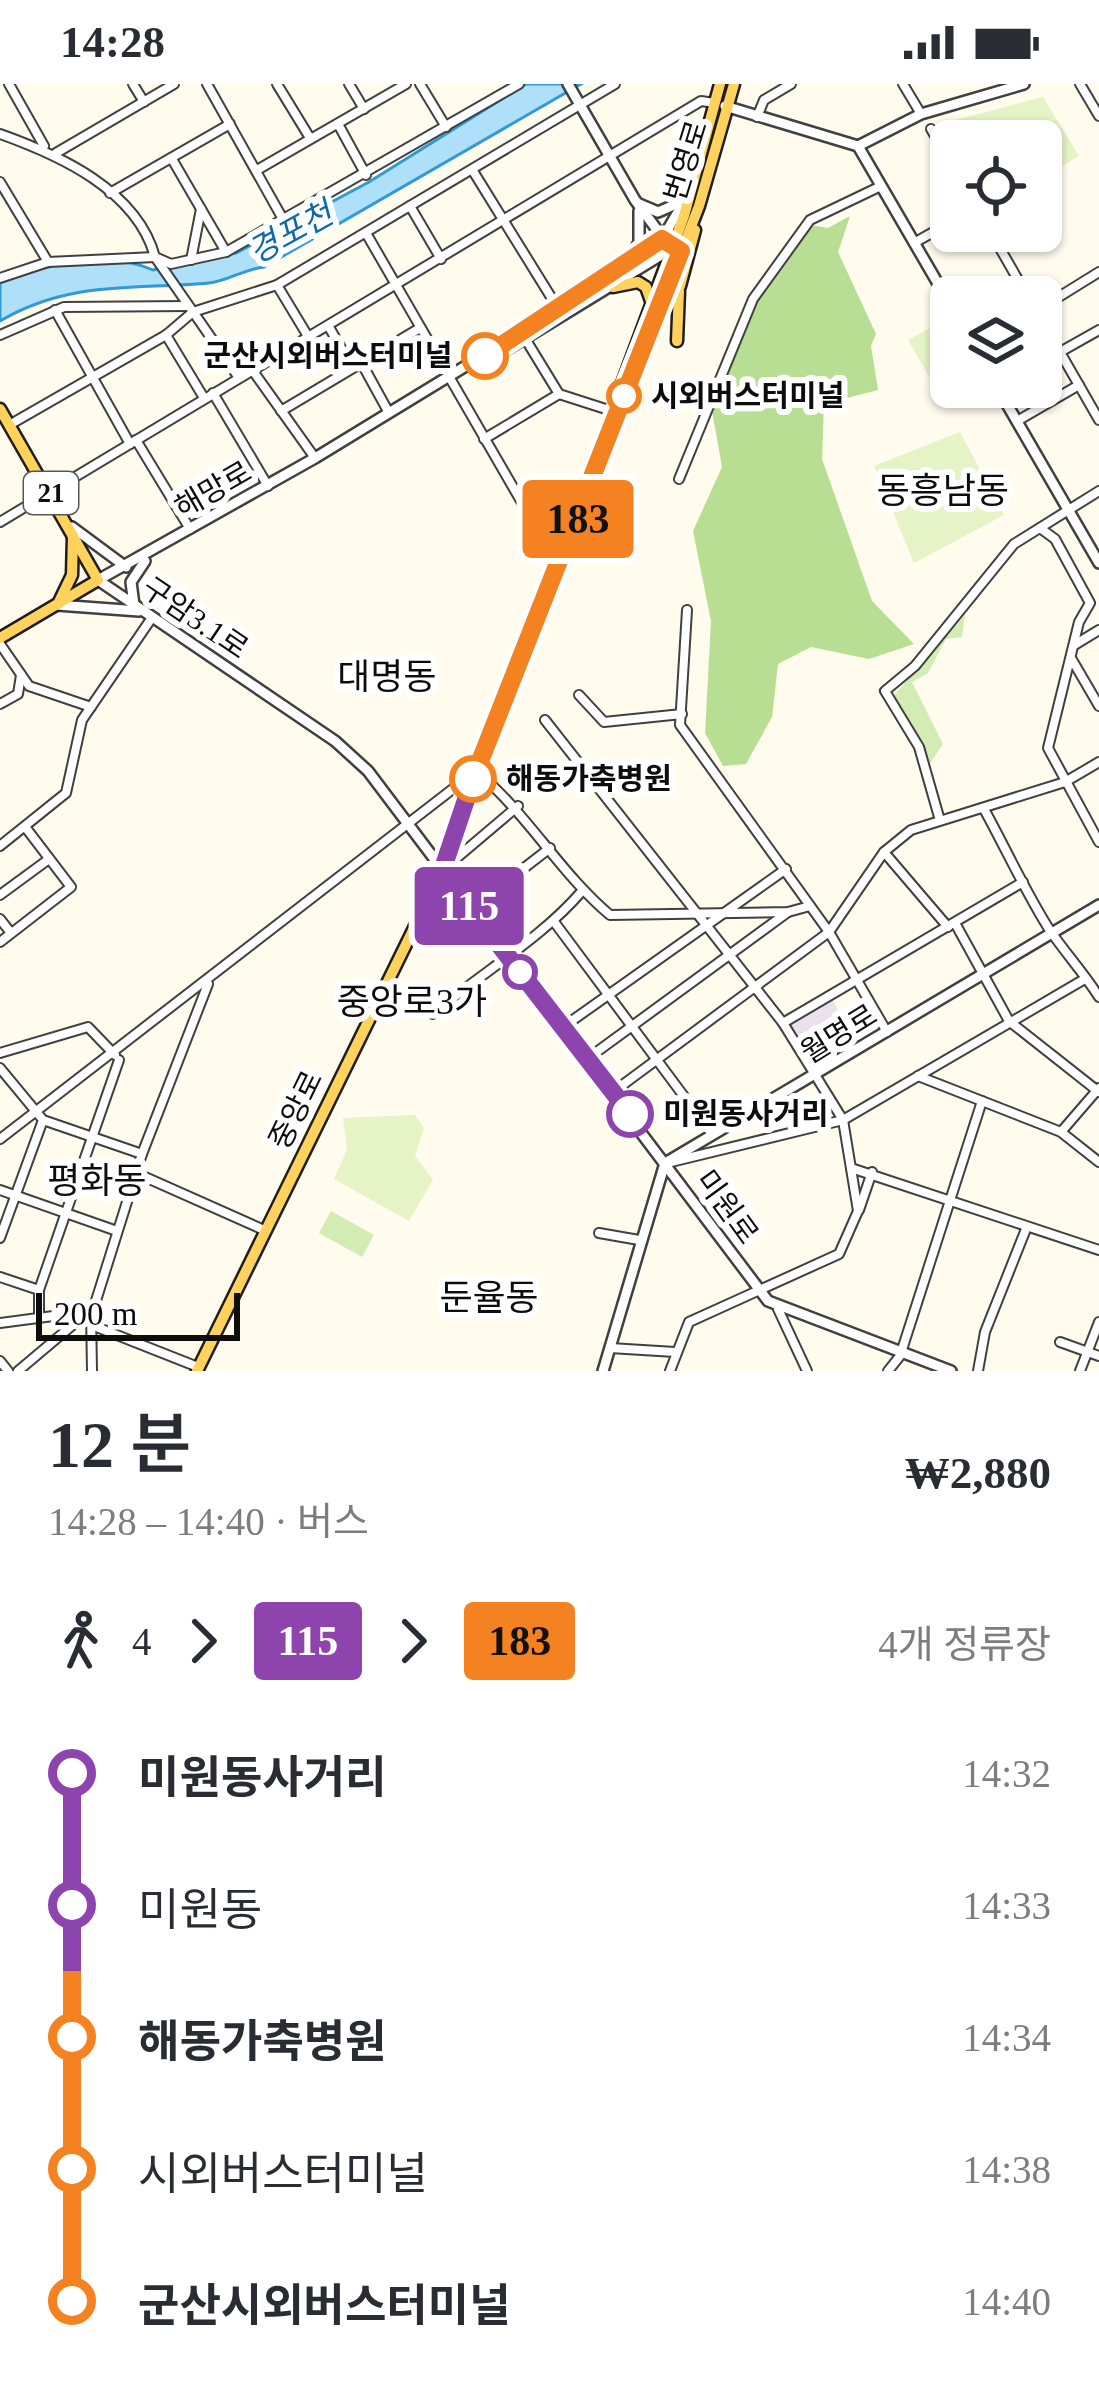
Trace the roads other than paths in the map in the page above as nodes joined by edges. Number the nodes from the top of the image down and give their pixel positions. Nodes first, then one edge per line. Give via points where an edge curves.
1 (9, 84) edge
2 (133, 84) edge
3 (174, 84) edge
4 (207, 84) edge
5 (277, 84) edge
6 (349, 84) edge
7 (406, 84) edge
8 (420, 84) edge
9 (519, 84) edge
10 (568, 84) edge
11 (615, 84) edge
12 (720, 84) edge
13 (734, 84) edge
14 (791, 84) edge
15 (903, 84) edge
16 (1024, 84) edge
17 (1080, 84) edge
18 (144, 102) junction
19 (715, 104) junction
20 (578, 105) junction
21 (728, 107) junction
22 (364, 109) junction
23 (920, 114) junction
24 (1099, 116) edge
25 (757, 117) junction
26 (230, 124) junction
27 (338, 124) junction
28 (446, 127) junction
29 (0, 134) edge
30 (310, 138) junction
31 (859, 146) junction
32 (45, 148) junction
33 (56, 153) junction
34 (172, 159) junction
35 (611, 159) junction
36 (257, 170) junction
37 (473, 171) junction
38 (366, 175) junction
39 (0, 182) edge
40 (881, 186) junction
41 (110, 193) junction
42 (688, 195) junction
43 (635, 200) junction
44 (410, 206) junction
45 (699, 206) junction
46 (201, 209) junction
47 (284, 221) junction
48 (504, 222) junction
49 (366, 233) junction
50 (930, 234) edge
51 (914, 243) junction
52 (152, 246) junction
53 (672, 246) junction
54 (226, 252) junction
55 (155, 257) junction
56 (137, 258) junction
57 (441, 259) junction
58 (191, 260) junction
59 (48, 262) junction
60 (623, 267) junction
61 (1099, 272) edge
62 (933, 276) edge
63 (0, 278) edge
64 (277, 285) junction
65 (396, 286) junction
66 (680, 286) junction
67 (613, 287) junction
68 (1062, 295) edge
69 (190, 309) junction
70 (56, 310) junction
71 (559, 310) junction
72 (654, 310) junction
73 (329, 326) junction
74 (420, 328) junction
75 (649, 329) junction
76 (1099, 330) edge
77 (0, 335) edge
78 (166, 335) junction
79 (309, 338) junction
80 (526, 340) junction
81 (1062, 351) edge
82 (1062, 356) edge
83 (356, 364) junction
84 (253, 371) junction
85 (238, 378) junction
86 (448, 379) junction
87 (92, 380) junction
88 (1079, 386) junction
89 (559, 394) junction
90 (209, 395) junction
91 (1009, 408) edge
92 (0, 409) edge
93 (280, 411) junction
94 (613, 411) junction
95 (389, 413) junction
96 (1099, 420) edge
97 (1017, 421) junction
98 (11, 424) junction
99 (484, 439) junction
100 (134, 442) junction
101 (315, 458) junction
102 (679, 479) dead end
103 (268, 485) junction
104 (50, 491) junction
105 (1099, 491) edge
106 (1068, 510) junction
107 (0, 521) edge
108 (72, 527) junction
109 (1040, 528) junction
110 (190, 530) junction
111 (158, 550) junction
112 (1099, 563) edge
113 (558, 565) junction
114 (125, 567) junction
115 (98, 580) junction
116 (57, 605) junction
117 (137, 608) junction
118 (687, 610) dead end
119 (151, 619) junction
120 (1099, 630) edge
121 (0, 641) edge
122 (1076, 644) junction
123 (1071, 658) junction
124 (21, 676) junction
125 (579, 695) dead end
126 (0, 704) edge
127 (91, 706) junction
128 (1099, 706) edge
129 (682, 714) junction
130 (545, 719) dead end
131 (1099, 762) edge
132 (476, 771) junction
133 (1065, 782) junction
134 (518, 806) junction
135 (984, 809) junction
136 (940, 817) junction
137 (409, 827) junction
138 (26, 828) junction
139 (1099, 842) edge
140 (0, 846) edge
141 (550, 848) junction
142 (884, 852) junction
143 (49, 859) junction
144 (786, 869) junction
145 (442, 871) junction
146 (1024, 882) junction
147 (582, 891) junction
148 (0, 895) edge
149 (460, 896) junction
150 (1099, 905) edge
151 (810, 906) junction
152 (471, 909) junction
153 (693, 910) junction
154 (788, 912) junction
155 (419, 915) junction
156 (714, 915) junction
157 (0, 919) edge
158 (555, 923) junction
159 (951, 925) junction
160 (704, 928) junction
161 (829, 932) junction
162 (11, 933) junction
163 (1052, 933) junction
164 (0, 942) edge
165 (506, 953) junction
166 (731, 958) junction
167 (983, 975) junction
168 (210, 979) junction
169 (857, 980) junction
170 (1083, 980) junction
171 (756, 990) junction
172 (612, 997) junction
173 (1099, 997) edge
174 (433, 1014) dead end
175 (1009, 1021) junction
176 (783, 1023) junction
177 (563, 1027) junction
178 (637, 1028) junction
179 (887, 1032) junction
180 (0, 1053) edge
181 (117, 1058) junction
182 (587, 1059) junction
183 (653, 1062) junction
184 (0, 1068) edge
185 (916, 1076) junction
186 (816, 1077) junction
187 (1098, 1090) edge
188 (613, 1092) junction
189 (982, 1102) junction
190 (34, 1112) junction
191 (43, 1120) junction
192 (843, 1120) junction
193 (1061, 1132) junction
194 (712, 1134) junction
195 (92, 1136) junction
196 (0, 1139) edge
197 (142, 1154) junction
198 (1099, 1162) edge
199 (665, 1163) junction
200 (851, 1168) junction
201 (872, 1172) junction
202 (136, 1173) junction
203 (0, 1190) edge
204 (16, 1195) junction
205 (950, 1202) junction
206 (858, 1211) junction
207 (65, 1214) junction
208 (1026, 1229) junction
209 (264, 1230) junction
210 (117, 1231) junction
211 (599, 1233) dead end
212 (0, 1238) edge
213 (640, 1240) junction
214 (1099, 1250) edge
215 (0, 1277) edge
216 (758, 1289) junction
217 (39, 1290) junction
218 (778, 1309) junction
219 (92, 1311) junction
220 (39, 1318) junction
221 (1099, 1322) edge
222 (0, 1323) edge
223 (94, 1327) junction
224 (1060, 1342) dead end
225 (610, 1348) junction
226 (675, 1352) junction
227 (1087, 1352) junction
228 (900, 1356) junction
229 (1099, 1356) edge
230 (0, 1361) edge
231 (197, 1369) edge
232 (8, 1371) edge
233 (18, 1371) edge
234 (92, 1371) edge
235 (604, 1371) edge
236 (670, 1371) edge
237 (808, 1371) edge
238 (888, 1371) edge
239 (951, 1371) edge
240 (977, 1371) edge
241 (1080, 1371) edge

1 - 32 street
2 - 18 street
3 - 18 street
4 - 26 street
5 - 30 street
6 - 22 street
7 - 22 street
8 - 28 street
9 - 28 street
10 - 20 street
11 - 20 street
12 - 19 main road, 번영로
13 - 21 main road, 번영로
14 - 25 street via 764,100
15 - 23 street
16 - 23 street
17 - 24 street
18 - 33 street
19 - 21 street
19 - 35 street via 701,101
19 - 42 main road, 번영로
20 - 35 street
20 - 37 street
21 - 25 street
21 - 45 main road, 번영로
22 - 27 street
23 - 31 street
25 - 31 street
26 - 34 street
26 - 36 street
27 - 30 street
27 - 38 street
28 - 38 street
29 - 32 street
30 - 36 street
31 - 40 street
32 - 33 street
33 - 41 street
34 - 41 street
34 - 46 street
35 - 43 street
35 - 48 street
36 - 47 street
37 - 44 street
37 - 48 street
38 - 47 street
39 - 59 street
40 - 51 street
40 - 102 street via 809,220 753,299
41 - 52 street
42 - 43 street via 658,212
42 - 53 main road, 번영로
43 - 53 street
43 - 60 street via 641,231
44 - 49 street
44 - 57 street
45 - 53 main road, 번영로
45 - 66 main road
46 - 54 street
46 - 58 street
47 - 54 street
48 - 57 street
48 - 71 street
49 - 64 street
49 - 65 street
50 - 51 street
51 - 62 street
52 - 55 street
52 - 56 street
53 - 60 street, 해망로
53 - 67 street, 해망로
53 - 72 main road, 중앙로
54 - 58 street
55 - 56 street
55 - 58 street
55 - 69 street
56 - 59 street
57 - 65 street
59 - 63 street
60 - 71 street, 해망로
61 - 68 street
64 - 69 street
64 - 79 street
65 - 73 street
65 - 74 street
66 - 72 main road
66 - 75 main road via 676,341 666,318
67 - 72 main road via 643,284
67 - 80 street, 해망로
69 - 70 street
69 - 78 street
69 - 85 street
70 - 77 street
70 - 87 street
71 - 86 street, 해망로
72 - 75 main road, 중앙로
72 - 94 main road, 중앙로
73 - 79 street
73 - 83 street
74 - 83 street
74 - 86 street
75 - 94 main road, 중앙로
76 - 81 street
78 - 87 street
78 - 90 street
79 - 84 street
80 - 86 street, 해망로
80 - 89 street
82 - 88 street
83 - 93 street
83 - 95 street
84 - 85 street
84 - 93 street
85 - 90 street
86 - 95 street, 해망로
86 - 99 street
87 - 98 street
87 - 100 street
88 - 96 street
88 - 97 street
89 - 94 street
89 - 99 street
90 - 100 street
90 - 103 street
91 - 97 street
92 - 98 main road, 구암3.1로 / 21
93 - 101 street
94 - 113 main road, 중앙로
95 - 101 street, 해망로
97 - 106 street
98 - 104 main road, 구암3.1로 / 21
99 - 113 street
100 - 104 street
100 - 110 street
101 - 103 street, 해망로
103 - 110 street, 해망로
104 - 107 street
104 - 108 main road, 구암3.1로 / 21
105 - 106 street
106 - 109 street
106 - 112 street
108 - 114 street
108 - 115 main road, 구암3.1로 / 21
108 - 116 main road via 72,574
109 - 122 street via 1055,539 1090,603
109 - 136 street via 1014,544 886,691 919,747
110 - 111 street, 해망로
111 - 114 street, 해망로
111 - 117 street via 131,582
113 - 132 main road, 중앙로
114 - 115 street, 해망로
115 - 116 main road, 해망로
115 - 117 street, 구암3.1로
116 - 117 street
116 - 121 main road, 해망로
117 - 119 street, 구암3.1로
118 - 129 street
119 - 127 street
119 - 137 street, 구암3.1로 via 335,741
120 - 122 street
121 - 124 street, 해망로
122 - 123 street
123 - 128 street
123 - 133 street via 1048,748
124 - 126 street via 18,694
124 - 127 street, 해망로 via 29,686
125 - 129 street via 604,722
127 - 138 street via 75,736 66,793
129 - 144 street via 696,751
130 - 153 street
131 - 133 street
132 - 134 street
132 - 137 street, 중앙로
132 - 145 main road, 중앙로
133 - 135 street
133 - 139 street
134 - 141 street
134 - 145 street, 중앙로
135 - 136 street
135 - 146 street
136 - 142 street
137 - 145 street, 구암3.1로
137 - 168 street
138 - 140 street
138 - 143 street
141 - 147 street
141 - 152 street
142 - 159 street
142 - 161 street
143 - 148 street
143 - 162 street via 70,887
144 - 151 street
144 - 156 street
145 - 149 street, 미원로
145 - 155 main road, 중앙로
146 - 159 street
146 - 163 street
147 - 153 street via 610,915
147 - 158 street
149 - 152 street, 미원로
149 - 155 street
150 - 163 street, 월명로
151 - 154 street
151 - 161 street
152 - 165 street, 미원로
153 - 156 street
153 - 160 street
154 - 156 street
154 - 166 street
155 - 209 main road, 중앙로
156 - 160 street
157 - 162 street
158 - 165 street
158 - 172 street
159 - 167 street
159 - 169 street
160 - 166 street
160 - 172 street
161 - 169 street
161 - 171 street
162 - 164 street
163 - 167 street, 월명로
163 - 170 street via 1077,960
165 - 174 street
165 - 177 street, 미원로
166 - 171 street
166 - 178 street
167 - 175 street
167 - 179 street, 월명로
168 - 181 street
168 - 197 street
169 - 176 street
169 - 179 street
170 - 173 street
170 - 175 street
171 - 176 street
171 - 183 street
172 - 177 street
172 - 178 street
175 - 185 street
175 - 187 street
176 - 186 street
177 - 182 street, 미원로
178 - 182 street
178 - 183 street
179 - 186 street, 월명로
180 - 181 street via 88,1028
181 - 190 street
181 - 195 street
182 - 188 street, 미원로
183 - 188 street
183 - 194 street via 685,1091
184 - 190 street
185 - 189 street
185 - 192 street
186 - 192 street
186 - 194 street, 월명로
187 - 193 street
188 - 199 street, 미원로
189 - 193 street
189 - 205 street
190 - 191 street
190 - 196 street
191 - 195 street
191 - 204 street
192 - 199 street
192 - 200 street
193 - 198 street
194 - 199 street, 월명로
195 - 197 street
195 - 207 street
197 - 202 street
199 - 213 street
199 - 216 street, 미원로
200 - 201 street
200 - 206 street
201 - 205 street
201 - 206 street
202 - 209 street
202 - 210 street
203 - 204 street
204 - 207 street
204 - 212 street
205 - 208 street
205 - 228 street
206 - 216 street via 839,1254
207 - 210 street
207 - 217 street
208 - 214 street
208 - 240 street
209 - 231 main road, 중앙로
210 - 219 street
211 - 213 street
213 - 225 street
215 - 217 street
216 - 218 street, 미원로
216 - 226 street via 689,1322
217 - 220 street
218 - 228 street, 미원로
218 - 237 street
219 - 220 street
219 - 223 street
219 - 233 street
220 - 222 street
221 - 227 street
223 - 231 street
223 - 234 street
224 - 227 street
225 - 226 street
225 - 235 street
226 - 236 street
227 - 229 street
227 - 241 street
228 - 238 street
228 - 239 street, 미원로
230 - 232 street

